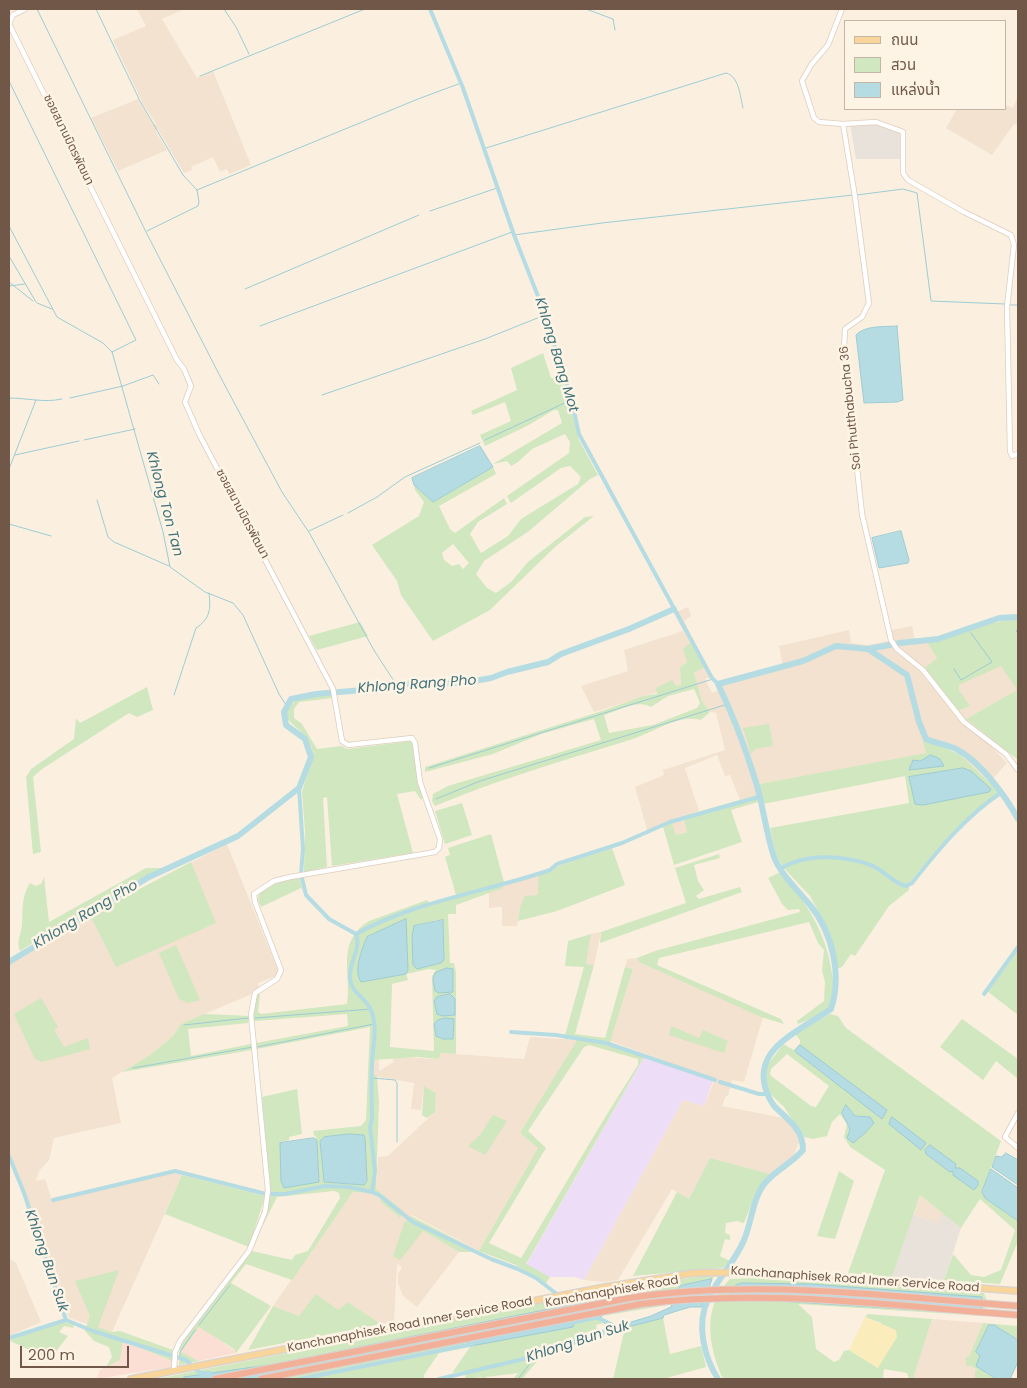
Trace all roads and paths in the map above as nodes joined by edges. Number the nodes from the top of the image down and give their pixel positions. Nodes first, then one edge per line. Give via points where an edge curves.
1 (25, 9) edge
2 (842, 9) edge
3 (843, 124) junction
4 (1018, 454) edge
5 (1018, 770) edge
6 (1018, 1113) edge
7 (1018, 1148) edge
8 (1018, 1291) edge
9 (1018, 1306) edge
10 (1018, 1315) edge
11 (174, 1371) junction
12 (131, 1379) edge
13 (215, 1379) edge
14 (261, 1379) edge

1 - 11 street, ซอยสมานมิตรพัฒนา via 11,17 9,24 184,369 191,386 184,399 199,434 333,689 343,743 358,745 408,737 414,740 422,788 440,844 438,850 427,854 296,876 274,881 255,892 253,896 281,970 279,976 258,990 252,1015 267,1198 259,1230 249,1251 180,1341 175,1352
2 - 3 street via 828,45 802,80 814,118 820,122
3 - 4 street via 876,122 903,132 903,173 908,180 1011,235 1014,246 1007,304 1010,451 1012,456
3 - 5 street, Soi Phutthabucha 36 via 869,303 862,317 845,329 844,348 861,508 891,640 923,670 959,717 1006,754
6 - 7 street via 1005,1137
8 - 11 main road, Kanchanaphisek Road Inner Service Road via 758,1272 694,1273 550,1297
9 - 13 highway, Kanchanaphisek Road via 771,1288 718,1288 629,1298
10 - 14 highway, Kanchanaphisek Road via 773,1297 722,1296 673,1300
11 - 12 main road, Kanchanaphisek Road Inner Service Road

